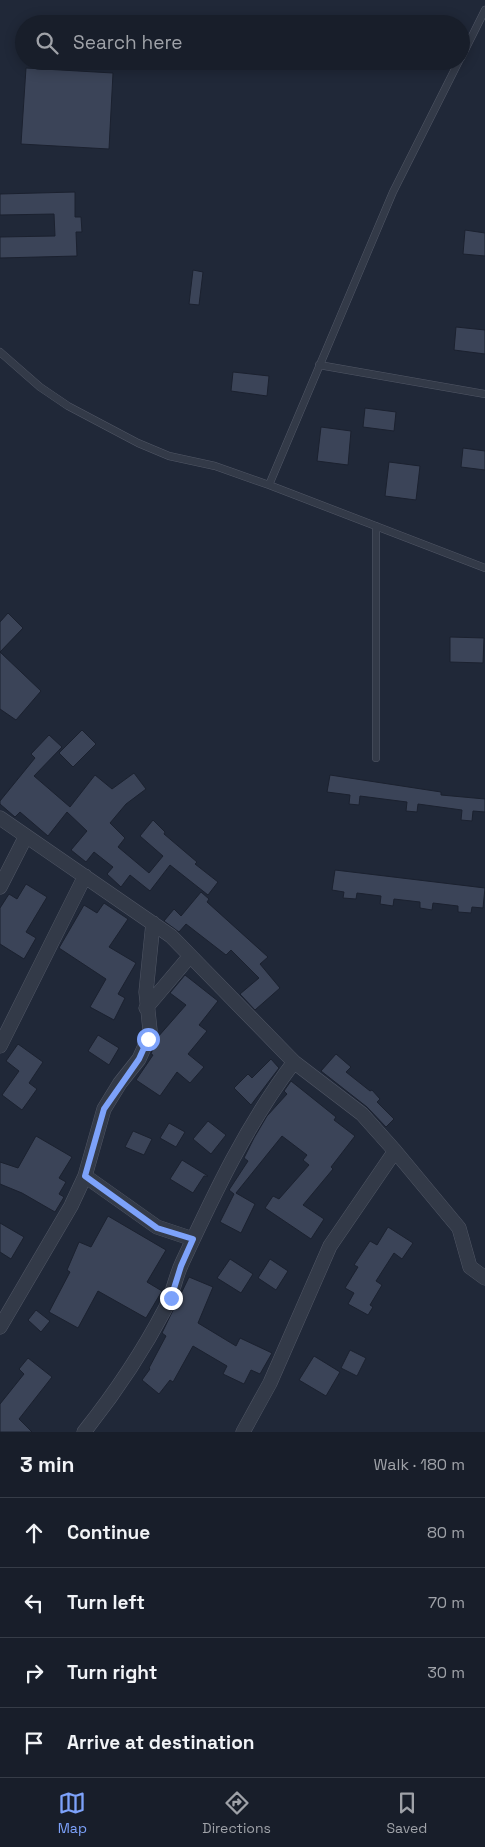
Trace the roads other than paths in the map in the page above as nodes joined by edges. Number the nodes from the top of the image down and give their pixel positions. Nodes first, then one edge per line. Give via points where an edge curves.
1 (485, 10) edge
2 (470, 40) edge
3 (454, 70) edge
4 (0, 352) edge
5 (319, 366) junction
6 (485, 394) edge
7 (269, 485) junction
8 (376, 526) junction
9 (485, 568) edge
10 (376, 758) dead end
11 (0, 818) edge
12 (26, 836) junction
13 (85, 876) junction
14 (0, 887) edge
15 (153, 923) junction
16 (190, 956) junction
17 (146, 1008) junction
18 (0, 1046) edge
19 (294, 1062) junction
20 (394, 1151) junction
21 (85, 1176) junction
22 (193, 1239) junction
23 (485, 1278) edge
24 (0, 1327) edge
25 (84, 1432) edge
26 (243, 1432) edge

1 - 2 lane
3 - 5 lane via 393,192
4 - 7 lane via 40,387 68,406 138,443 169,456 215,466
5 - 6 lane
5 - 7 lane
7 - 8 lane
8 - 9 lane
8 - 10 lane
11 - 12 street
12 - 13 street
12 - 14 street
13 - 15 street
13 - 18 street
15 - 16 street
15 - 17 street
16 - 17 street
16 - 19 street
17 - 21 street via 150,1030 148,1039 139,1059 104,1109
19 - 20 street via 362,1114
19 - 22 street via 252,1123 216,1188
20 - 23 street via 459,1228 470,1267
20 - 26 street via 330,1246 270,1384
21 - 22 street via 157,1228
21 - 24 street via 57,1233
22 - 25 street via 168,1303 136,1363

